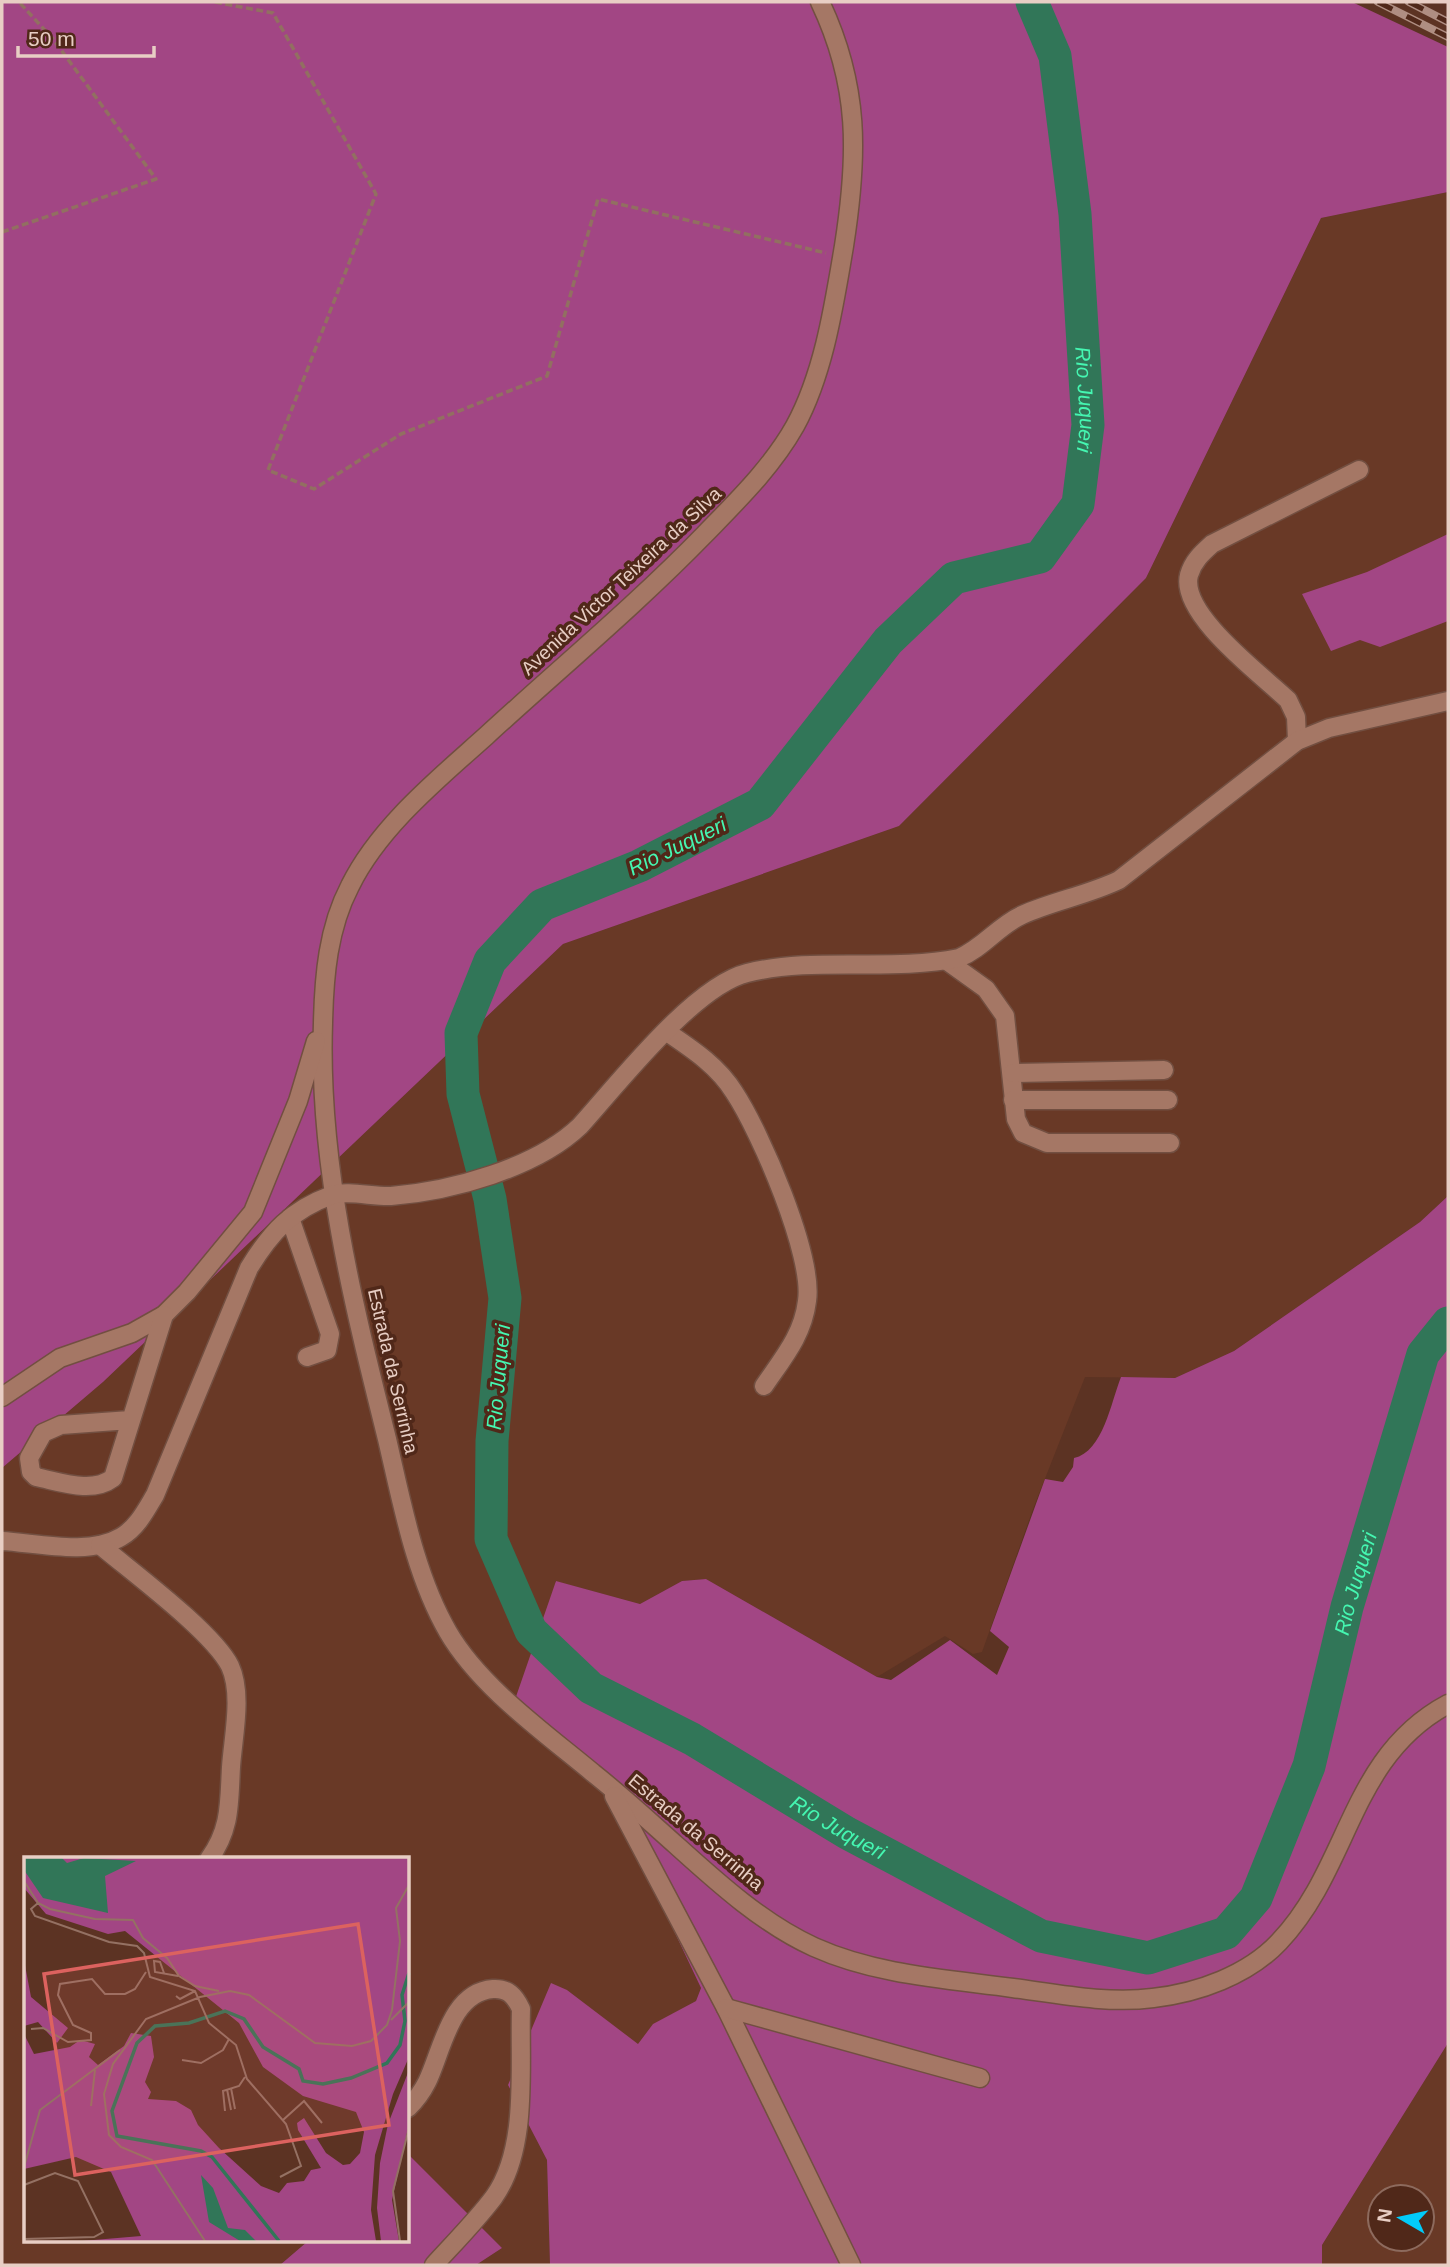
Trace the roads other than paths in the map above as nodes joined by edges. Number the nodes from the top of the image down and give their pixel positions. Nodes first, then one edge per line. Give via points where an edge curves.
1 (820, 2) edge
2 (1359, 470) dead end
3 (1448, 701) edge
4 (1297, 741) junction
5 (947, 961) junction
6 (323, 1021) junction
7 (667, 1032) junction
8 (1164, 1070) dead end
9 (1013, 1073) junction
10 (1013, 1100) junction
11 (1168, 1100) dead end
12 (1170, 1143) dead end
13 (334, 1194) junction
14 (253, 1212) junction
15 (290, 1218) junction
16 (269, 1236) junction
17 (164, 1315) junction
18 (307, 1357) dead end
19 (764, 1385) dead end
20 (2, 1397) edge
21 (131, 1420) junction
22 (2, 1541) edge
23 (100, 1545) junction
24 (1448, 1704) edge
25 (609, 1786) junction
26 (210, 1857) edge
27 (726, 2008) junction
28 (980, 2078) dead end
29 (410, 2106) edge
30 (434, 2265) edge
31 (851, 2265) edge

1 - 6 street, Avenida Victor Teixeira da Silva via 847,70 854,117 854,174 842,257 810,395 769,465 676,565 433,784 381,841 351,881 336,921 325,972
2 - 4 street via 1212,544 1195,560 1188,577 1190,598 1204,621 1288,700 1296,717
3 - 4 street via 1329,728
4 - 5 street via 1119,880 1022,915 970,954
5 - 7 street via 744,973 712,990
5 - 9 street via 986,989 1005,1016
6 - 13 street, Estrada da Serrinha via 323,1119
6 - 14 street via 298,1101
7 - 13 street via 580,1126 532,1161 398,1195
7 - 19 street via 712,1065 734,1091 804,1257 808,1299 799,1335
8 - 9 street
9 - 10 street
10 - 11 street
10 - 12 street via 1023,1133 1047,1143
13 - 15 street
13 - 25 street, Estrada da Serrinha via 378,1403 407,1523 430,1594 451,1638 511,1706
14 - 16 street
14 - 17 street
15 - 16 street
15 - 18 street via 330,1334 327,1350
16 - 23 street via 226,1318 155,1495 141,1519 122,1537
17 - 20 street via 132,1333 60,1358
17 - 21 street
21 - 21 street via 113,1478 102,1486 36,1478 30,1472 29,1458 47,1431 61,1425
22 - 23 street
23 - 26 street via 211,1642 230,1666 235,1715 227,1826
24 - 25 street, Estrada da Serrinha via 1399,1739 1374,1772 1303,1916 1272,1950 1241,1972 1151,1999 1083,1997 912,1975 840,1958 805,1943 715,1880
25 - 27 street
27 - 28 street
27 - 31 street
29 - 30 street via 421,2094 446,2032 466,2002 486,1989 500,1988 514,1995 521,2009 518,2136 509,2168 495,2196

